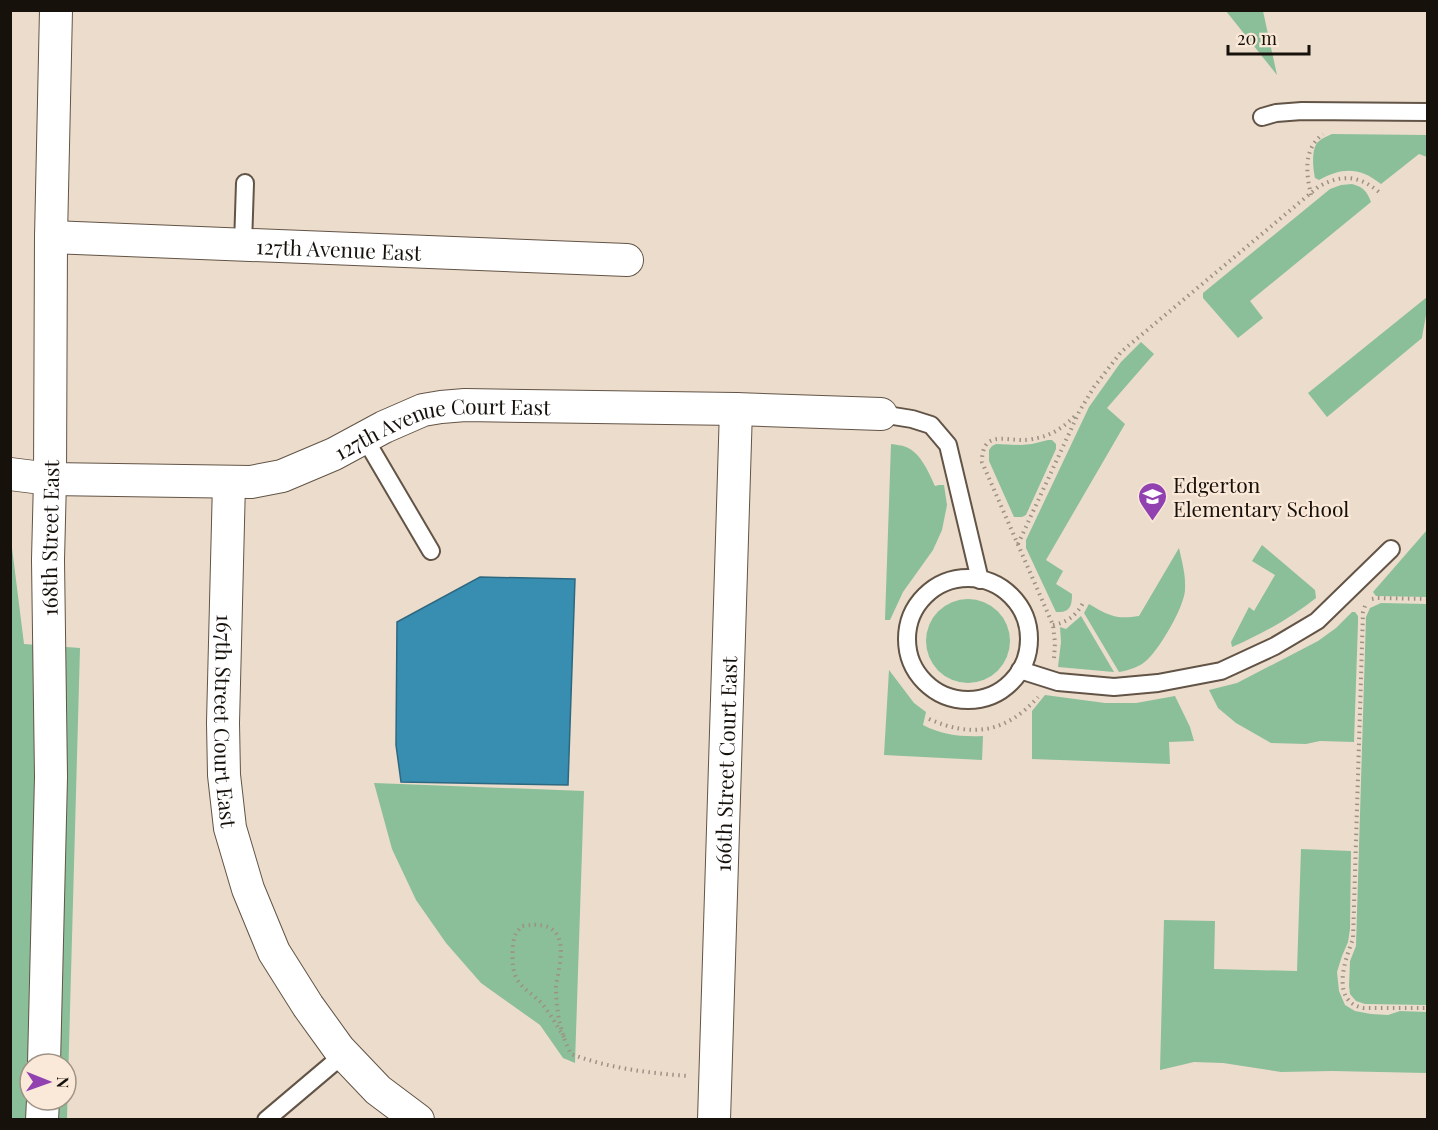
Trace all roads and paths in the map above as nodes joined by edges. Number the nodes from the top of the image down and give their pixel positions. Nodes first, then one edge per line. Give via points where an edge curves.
1 (56, 10) edge
2 (1428, 112) edge
3 (1262, 117) dead end
4 (1329, 132) dead end
5 (245, 183) dead end
6 (1379, 192) dead end
7 (1311, 195) junction
8 (51, 237) junction
9 (243, 245) junction
10 (627, 260) dead end
11 (736, 409) junction
12 (1079, 412) junction
13 (881, 414) joint
14 (364, 437) junction
15 (10, 474) edge
16 (50, 479) junction
17 (229, 483) junction
18 (1018, 544) junction
19 (1391, 549) dead end
20 (431, 551) dead end
21 (980, 580) junction
22 (1428, 599) edge
23 (1084, 601) dead end
24 (1053, 625) junction
25 (1020, 670) junction
26 (1049, 679) junction
27 (929, 719) dead end
28 (1428, 1008) edge
29 (564, 1037) junction
30 (44, 1052) edge
31 (344, 1054) junction
32 (716, 1078) junction
33 (266, 1119) edge
34 (418, 1119) edge
35 (714, 1119) edge

1 - 8 street, 168th Street East
2 - 3 lane via 1302,111
4 - 7 path via 1310,148
5 - 9 lane
6 - 7 path via 1360,180 1339,178 1318,187
7 - 12 path via 1121,352
8 - 9 street, 127th Avenue East
8 - 16 street, 168th Street East
9 - 10 street, 127th Avenue East
11 - 13 street, 127th Avenue Court East
11 - 14 street, 127th Avenue Court East via 457,406 423,410
11 - 32 street, 166th Street Court East
12 - 18 path
12 - 18 path via 1068,423 1039,438 999,438 985,448 982,462
13 - 21 lane via 931,425 948,445
14 - 17 street, 127th Avenue Court East via 282,476
14 - 20 lane
15 - 16 street, 127th Avenue Court East
16 - 17 street, 127th Avenue Court East
16 - 30 street, 168th Street East via 51,777
17 - 31 street, 167th Street Court East via 223,723 230,828 248,889 274,952
18 - 24 path
19 - 26 lane via 1317,621 1221,671 1114,687
21 - 25 lane via 1008,593 1026,620 1028,651
21 - 25 lane via 948,582 922,600 909,628 911,660 928,686 957,699 988,697 1002,690
22 - 28 path via 1377,598 1368,600 1363,612 1353,939 1344,961 1343,987 1354,1006
23 - 24 path via 1075,615
24 - 26 path via 1054,661
25 - 26 lane
26 - 27 path via 1028,708 998,726 963,730
29 - 29 path via 556,985 561,948 558,934 544,925 522,926 513,945 516,978 544,1006
29 - 32 path via 571,1054 602,1064
31 - 33 lane
31 - 34 street, 167th Street Court East via 378,1090
32 - 35 street, 166th Street Court East

